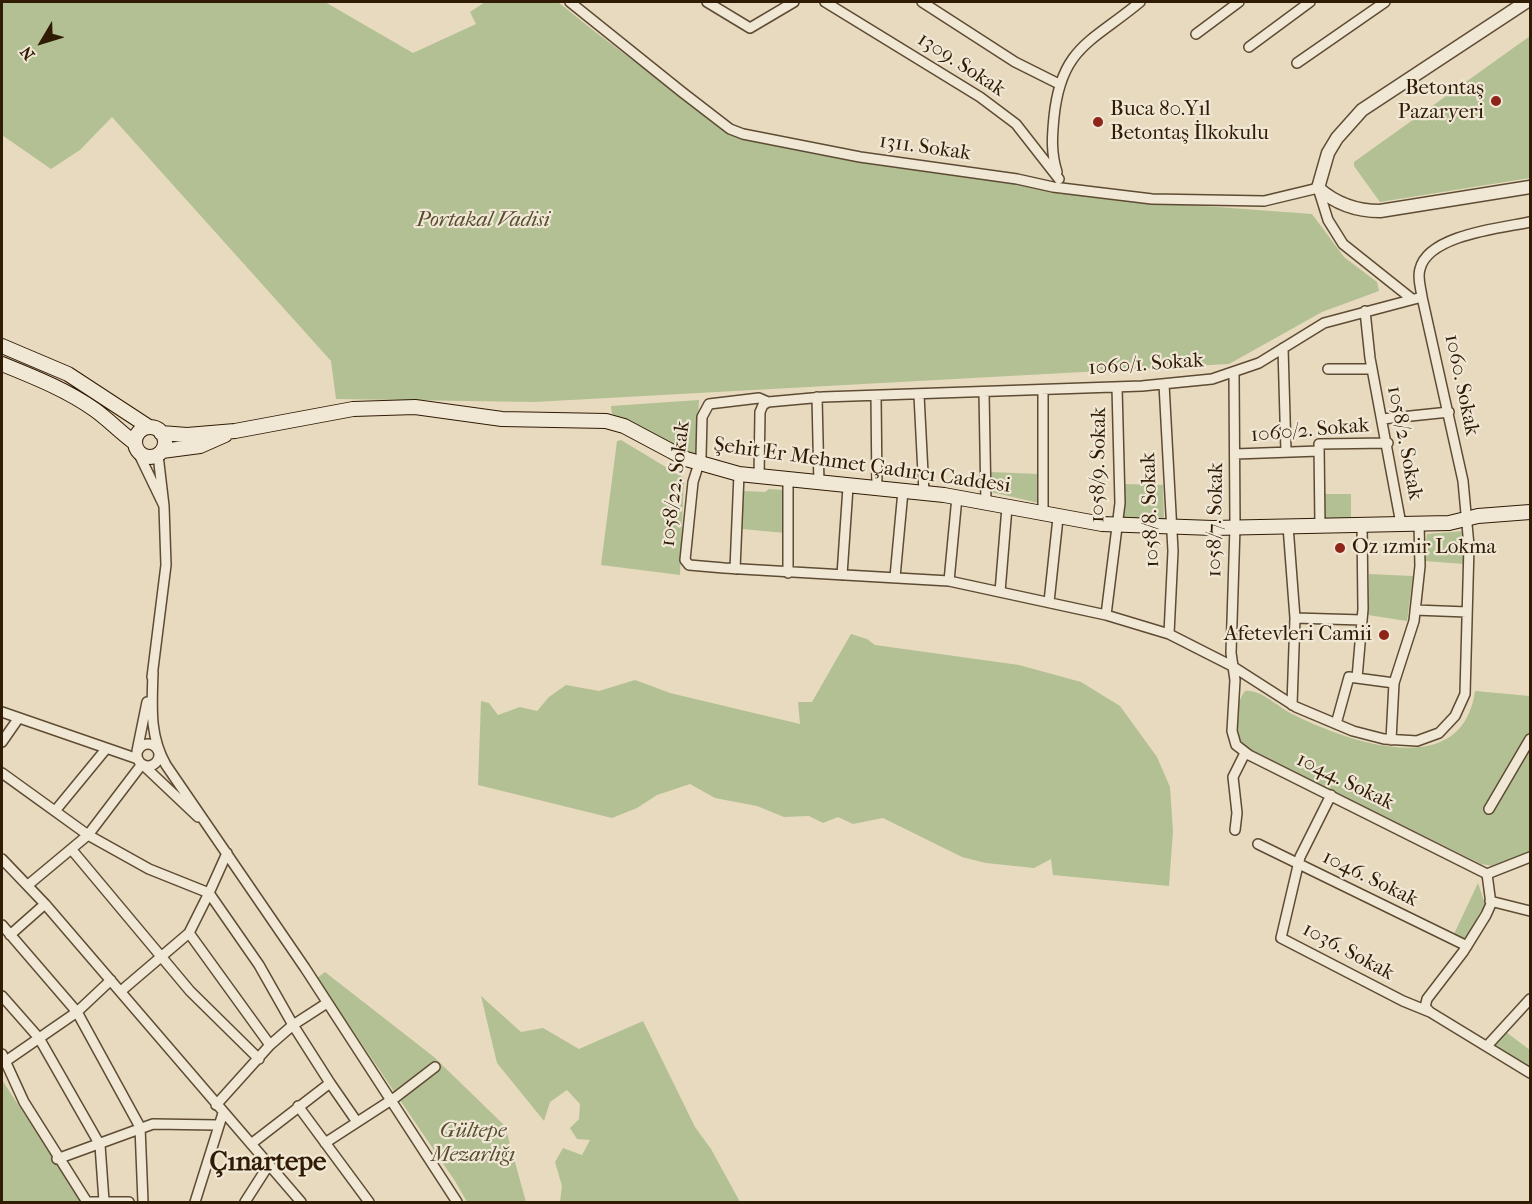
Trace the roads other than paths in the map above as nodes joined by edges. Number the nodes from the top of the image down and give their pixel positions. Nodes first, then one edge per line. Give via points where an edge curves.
1 (570, 2) edge
2 (707, 2) edge
3 (794, 2) edge
4 (825, 2) edge
5 (922, 2) edge
6 (1140, 2) edge
7 (1239, 2) edge
8 (1310, 2) edge
9 (1384, 2) edge
10 (1527, 2) edge
11 (842, 5) edge
12 (1196, 34) dead end
13 (1249, 47) dead end
14 (1297, 63) dead end
15 (1059, 84) junction
16 (1059, 179) junction
17 (1530, 187) edge
18 (1318, 188) junction
19 (1072, 190) junction
20 (1530, 222) edge
21 (1422, 297) junction
22 (1412, 299) junction
23 (1365, 311) junction
24 (2, 346) edge
25 (1282, 348) junction
26 (2, 364) edge
27 (1328, 369) dead end
28 (1372, 369) junction
29 (1234, 374) junction
30 (1164, 384) junction
31 (1117, 387) junction
32 (1042, 390) junction
33 (984, 392) junction
34 (919, 395) junction
35 (876, 396) junction
36 (817, 398) junction
37 (768, 402) junction
38 (704, 410) joint
39 (1449, 412) junction
40 (1382, 418) junction
41 (155, 430) junction
42 (235, 431) junction
43 (1388, 443) junction
44 (136, 446) junction
45 (1319, 451) junction
46 (160, 453) junction
47 (1286, 453) junction
48 (1235, 454) junction
49 (698, 464) junction
50 (739, 474) junction
51 (759, 477) junction
52 (788, 481) junction
53 (819, 484) junction
54 (849, 487) junction
55 (877, 489) junction
56 (903, 491) junction
57 (924, 493) junction
58 (957, 497) junction
59 (986, 503) junction
60 (164, 506) junction
61 (1007, 507) junction
62 (1530, 512) edge
63 (1043, 515) junction
64 (1058, 518) junction
65 (1467, 519) junction
66 (1419, 523) junction
67 (1401, 524) junction
68 (1320, 525) junction
69 (1362, 525) junction
70 (1117, 526) junction
71 (1170, 526) junction
72 (1288, 526) junction
73 (1235, 527) junction
74 (686, 563) joint
75 (735, 569) junction
76 (788, 573) junction
77 (842, 575) junction
78 (895, 577) junction
79 (949, 581) junction
80 (1000, 592) junction
81 (1049, 602) junction
82 (1415, 610) junction
83 (1467, 612) junction
84 (1106, 615) junction
85 (1295, 618) junction
86 (1362, 620) junction
87 (1169, 634) junction
88 (1232, 666) junction
89 (153, 672) junction
90 (1357, 678) junction
91 (1394, 683) junction
92 (1292, 705) junction
93 (2, 712) edge
94 (18, 719) junction
95 (1336, 724) junction
96 (1530, 739) edge
97 (1391, 740) junction
98 (2, 742) edge
99 (106, 749) junction
100 (158, 750) junction
101 (1245, 753) junction
102 (139, 758) junction
103 (2, 773) edge
104 (1331, 795) junction
105 (1490, 809) dead end
106 (55, 811) junction
107 (1234, 830) dead end
108 (215, 834) junction
109 (88, 835) junction
110 (1258, 844) dead end
111 (72, 850) junction
112 (227, 853) junction
113 (1530, 857) edge
114 (2, 859) edge
115 (1298, 864) junction
116 (10, 866) junction
117 (2, 873) edge
118 (1487, 874) junction
119 (28, 885) junction
120 (209, 893) junction
121 (1490, 901) junction
122 (45, 904) junction
123 (1530, 911) edge
124 (2, 926) edge
125 (189, 933) junction
126 (10, 935) junction
127 (1467, 946) junction
128 (161, 955) junction
129 (111, 980) junction
130 (121, 991) junction
131 (2, 996) edge
132 (1530, 999) edge
133 (327, 1003) junction
134 (77, 1012) junction
135 (1430, 1012) junction
136 (293, 1025) junction
137 (39, 1038) junction
138 (270, 1046) junction
139 (1487, 1046) junction
140 (4, 1057) edge
141 (259, 1059) junction
142 (435, 1067) dead end
143 (1530, 1072) edge
144 (330, 1083) junction
145 (389, 1101) junction
146 (216, 1105) junction
147 (298, 1106) junction
148 (223, 1113) junction
149 (357, 1122) junction
150 (217, 1125) junction
151 (140, 1127) junction
152 (325, 1143) junction
153 (251, 1144) junction
154 (100, 1145) junction
155 (57, 1159) junction
156 (268, 1166) junction
157 (104, 1201) junction
158 (87, 1202) edge
159 (129, 1203) edge
160 (143, 1203) edge
161 (195, 1203) edge
162 (245, 1203) edge
163 (301, 1203) edge
164 (369, 1203) edge
165 (457, 1203) edge

1 - 19 street, 1311. Sokak via 730,129 743,134 860,157
2 - 3 street via 750,28
4 - 11 street, 1309. Sokak
5 - 15 street via 1015,62
6 - 15 street via 1077,51
7 - 12 street
8 - 13 street
9 - 14 street
10 - 18 street via 1362,110 1328,153
11 - 16 street, 1309. Sokak via 1016,124
15 - 16 street via 1052,143
16 - 19 street, 1309. Sokak
17 - 18 street via 1380,211 1355,210
18 - 19 street, 1311. Sokak via 1264,201 1152,199
18 - 22 street via 1328,220 1343,244
20 - 21 street via 1465,235 1427,255 1419,270
21 - 22 street, 1060/1. Sokak
21 - 39 street, 1060. Sokak
22 - 23 street, 1060/1. Sokak
23 - 25 street, 1060/1. Sokak via 1324,323
23 - 28 street, 1058/2. Sokak
24 - 41 main road, Şehit Er Mehmet Çadırcı Caddesi via 68,374
25 - 29 street, 1060/1. Sokak
25 - 47 street
26 - 44 main road via 95,410
27 - 28 street, 1058/2. Sokak
28 - 40 street, 1058/2. Sokak
29 - 30 street, 1060/1. Sokak
29 - 48 street, 1058/7. Sokak
30 - 31 street, 1060/1. Sokak
30 - 71 street, 1058/8. Sokak
31 - 32 street, 1060/1. Sokak
31 - 70 street, 1058/9. Sokak
32 - 33 street, 1060/1. Sokak
32 - 63 street
33 - 34 street, 1060/1. Sokak
33 - 59 street
34 - 35 street, 1060/1. Sokak
34 - 57 street
35 - 36 street, 1060/1. Sokak
35 - 55 street
36 - 37 street, 1060/1. Sokak
36 - 53 street
37 - 38 street, 1060/1. Sokak via 759,398 716,402
37 - 51 street via 760,412
38 - 49 street, 1058/22. Sokak
39 - 40 street, 1060/2. Sokak
39 - 65 street, 1060. Sokak via 1464,480
40 - 43 street, 1058/2. Sokak
41 - 42 main road, Şehit Er Mehmet Çadırcı Caddesi via 187,435
41 - 44 main road via 140,430
41 - 46 main road via 165,442
42 - 46 main road, Şehit Er Mehmet Çadırcı Caddesi via 200,446
42 - 49 main road, Şehit Er Mehmet Çadırcı Caddesi via 352,409 399,406 502,419 615,423
43 - 45 street, 1060/2. Sokak via 1319,444
43 - 67 street, 1058/2. Sokak
44 - 46 main road via 149,457
44 - 60 street
45 - 47 street, 1060/2. Sokak
45 - 68 street
46 - 60 street
47 - 48 street, 1060/2. Sokak
48 - 73 street, 1058/7. Sokak
49 - 50 main road, Şehit Er Mehmet Çadırcı Caddesi
49 - 74 street, 1058/22. Sokak via 684,552
50 - 51 main road, Şehit Er Mehmet Çadırcı Caddesi
50 - 75 street
51 - 52 main road, Şehit Er Mehmet Çadırcı Caddesi
52 - 53 main road, Şehit Er Mehmet Çadırcı Caddesi
52 - 76 street
53 - 54 main road, Şehit Er Mehmet Çadırcı Caddesi
54 - 55 main road, Şehit Er Mehmet Çadırcı Caddesi
54 - 77 street
55 - 56 main road, Şehit Er Mehmet Çadırcı Caddesi
56 - 57 main road, Şehit Er Mehmet Çadırcı Caddesi
56 - 78 street
57 - 58 main road, Şehit Er Mehmet Çadırcı Caddesi
58 - 59 main road, Şehit Er Mehmet Çadırcı Caddesi
58 - 79 street
59 - 61 main road, Şehit Er Mehmet Çadırcı Caddesi
60 - 89 street via 166,565
61 - 63 main road, Şehit Er Mehmet Çadırcı Caddesi
61 - 80 street
62 - 65 main road, Şehit Er Mehmet Çadırcı Caddesi
63 - 64 main road, Şehit Er Mehmet Çadırcı Caddesi
64 - 70 main road, Şehit Er Mehmet Çadırcı Caddesi
64 - 81 street
65 - 66 main road, Şehit Er Mehmet Çadırcı Caddesi
65 - 83 street, 1060. Sokak
66 - 67 main road, Şehit Er Mehmet Çadırcı Caddesi
66 - 82 street
67 - 69 main road, Şehit Er Mehmet Çadırcı Caddesi
68 - 69 main road, Şehit Er Mehmet Çadırcı Caddesi
68 - 72 main road, Şehit Er Mehmet Çadırcı Caddesi
69 - 86 street
70 - 71 main road, Şehit Er Mehmet Çadırcı Caddesi
70 - 84 street, 1058/9. Sokak
71 - 73 main road, Şehit Er Mehmet Çadırcı Caddesi
71 - 87 street, 1058/8. Sokak via 1173,551
72 - 73 main road, Şehit Er Mehmet Çadırcı Caddesi
72 - 85 street
73 - 88 street, 1058/7. Sokak
74 - 75 street, 1060. Sokak
75 - 76 street, 1060. Sokak
76 - 77 street, 1060. Sokak
77 - 78 street, 1060. Sokak
78 - 79 street, 1060. Sokak
79 - 80 street, 1060. Sokak
80 - 81 street, 1060. Sokak
81 - 84 street, 1060. Sokak
82 - 83 street
82 - 91 street
83 - 97 street, 1060. Sokak via 1465,694 1459,710 1448,726 1433,736
84 - 87 street, 1060. Sokak
85 - 86 street
85 - 92 street
86 - 90 street
87 - 88 street, 1060. Sokak
88 - 92 street, 1060. Sokak
88 - 101 street via 1232,731 1236,746
89 - 100 street via 151,720
89 - 102 street
90 - 91 street
90 - 95 street via 1349,677
91 - 97 street
92 - 95 street, 1060. Sokak
93 - 94 street
94 - 98 street
94 - 99 street
95 - 97 street, 1060. Sokak
96 - 105 street
99 - 102 street
99 - 106 street
100 - 102 street via 155,763
100 - 102 street via 145,744
100 - 108 street
101 - 104 street, 1044. Sokak
101 - 107 street via 1233,777 1238,813
102 - 108 street
102 - 109 street
103 - 106 street
104 - 115 street, 1036. Sokak
104 - 118 street, 1044. Sokak
106 - 109 street
108 - 112 street
109 - 111 street
109 - 120 street via 149,869
110 - 115 street, 1046. Sokak
111 - 119 street
111 - 128 street
112 - 120 street
112 - 133 street
113 - 118 street
114 - 116 street
115 - 127 street, 1046. Sokak
115 - 135 street, 1036. Sokak via 1281,938
116 - 117 street
116 - 119 street
118 - 121 street
119 - 122 street
120 - 125 street
120 - 136 street via 260,965
121 - 123 street
121 - 127 street
122 - 126 street
122 - 129 street
124 - 126 street
125 - 128 street
125 - 138 street
126 - 134 street
127 - 135 street via 1427,999 1425,1006
128 - 130 street
128 - 141 street via 190,991
129 - 130 street
129 - 134 street
130 - 146 street
131 - 137 street
132 - 139 street
133 - 136 street
133 - 145 street
134 - 137 street
134 - 151 street
135 - 139 street, 1036. Sokak
136 - 138 street
136 - 144 street
137 - 140 street
137 - 154 street
138 - 141 street
139 - 143 street, 1036. Sokak
140 - 155 street via 24,1102
141 - 146 street
142 - 145 street
144 - 147 street
144 - 149 street
145 - 149 street
145 - 165 street
146 - 148 street
147 - 152 street
147 - 153 street
148 - 150 street
148 - 153 street
149 - 152 street
150 - 151 street
150 - 161 street
151 - 154 street
151 - 160 street
152 - 164 street
153 - 156 street
154 - 155 street
154 - 157 street
155 - 158 street
156 - 162 street
156 - 163 street
157 - 158 street
157 - 159 street

